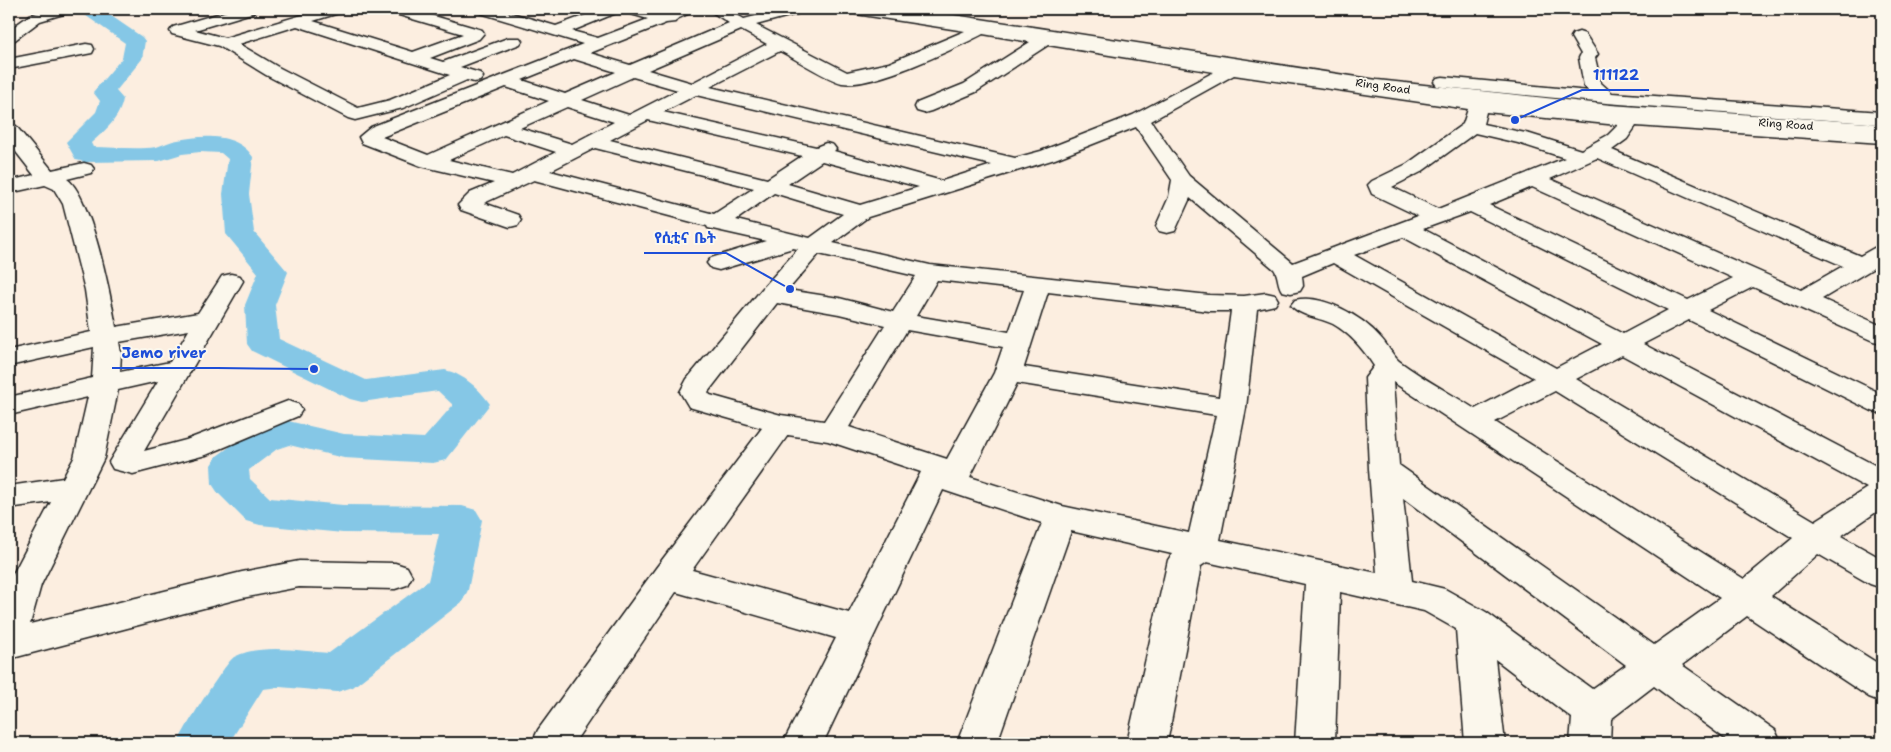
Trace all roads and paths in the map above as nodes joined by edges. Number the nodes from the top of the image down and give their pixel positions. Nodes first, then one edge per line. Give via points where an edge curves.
1 (65, 9) edge
2 (250, 9) edge
3 (337, 9) edge
4 (482, 9) edge
5 (615, 9) edge
6 (627, 9) edge
7 (687, 9) edge
8 (717, 9) edge
9 (799, 9) edge
10 (856, 9) edge
11 (887, 9) edge
12 (922, 9) edge
13 (948, 9) edge
14 (408, 10) edge
15 (22, 18) edge
16 (666, 18) junction
17 (297, 20) junction
18 (742, 24) junction
19 (982, 29) junction
20 (557, 30) junction
21 (716, 33) junction
22 (9, 37) edge
23 (1579, 38) dead end
24 (1046, 40) junction
25 (514, 41) dead end
26 (225, 42) junction
27 (600, 44) junction
28 (780, 44) junction
29 (86, 49) dead end
30 (574, 54) junction
31 (416, 57) junction
32 (9, 64) edge
33 (445, 67) junction
34 (1233, 69) junction
35 (629, 71) junction
36 (467, 74) junction
37 (501, 83) junction
38 (694, 89) junction
39 (1606, 98) junction
40 (564, 100) junction
41 (1479, 105) junction
42 (924, 107) dead end
43 (637, 117) junction
44 (1882, 118) edge
45 (1140, 120) junction
46 (1629, 120) junction
47 (1882, 123) edge
48 (1472, 127) junction
49 (860, 128) junction
50 (504, 129) junction
51 (9, 130) edge
52 (1882, 130) edge
53 (1882, 138) edge
54 (592, 141) junction
55 (573, 151) junction
56 (1590, 153) junction
57 (817, 154) junction
58 (428, 162) junction
59 (1015, 165) junction
60 (84, 169) dead end
61 (47, 178) junction
62 (522, 178) junction
63 (1182, 180) junction
64 (1534, 180) junction
65 (768, 186) junction
66 (9, 187) edge
67 (941, 187) junction
68 (1471, 204) junction
69 (860, 212) junction
70 (1436, 216) junction
71 (510, 220) dead end
72 (716, 223) junction
73 (1167, 226) dead end
74 (1406, 229) junction
75 (802, 244) junction
76 (1882, 253) edge
77 (1334, 254) junction
78 (719, 263) dead end
79 (1861, 265) junction
80 (930, 272) junction
81 (1751, 278) junction
82 (231, 281) dead end
83 (1038, 285) junction
84 (1295, 288) junction
85 (771, 294) junction
86 (1802, 300) junction
87 (1255, 302) junction
88 (1687, 311) junction
89 (207, 319) junction
90 (900, 321) junction
91 (1882, 335) edge
92 (105, 337) junction
93 (1018, 342) junction
94 (1624, 344) junction
95 (9, 358) edge
96 (1388, 366) junction
97 (180, 368) junction
98 (1008, 373) junction
99 (1554, 378) junction
100 (105, 384) junction
101 (1882, 405) edge
102 (9, 406) edge
103 (1232, 408) junction
104 (288, 410) dead end
105 (1474, 421) junction
106 (781, 424) junction
107 (832, 432) junction
108 (1384, 469) junction
109 (945, 475) junction
110 (1882, 482) edge
111 (75, 487) junction
112 (1882, 493) edge
113 (9, 496) edge
114 (1060, 517) junction
115 (1816, 537) junction
116 (1202, 548) junction
117 (1882, 574) edge
118 (395, 576) dead end
119 (1323, 576) junction
120 (668, 577) junction
121 (16, 590) edge
122 (1396, 590) junction
123 (1746, 598) junction
124 (1473, 622) junction
125 (859, 630) junction
126 (9, 633) edge
127 (9, 644) edge
128 (1654, 666) junction
129 (1882, 686) edge
130 (1591, 727) edge
131 (552, 743) edge
132 (803, 743) edge
133 (977, 743) edge
134 (1147, 743) edge
135 (1315, 743) edge
136 (1485, 743) edge
137 (1761, 743) edge

1 - 15 main road
2 - 26 main road via 178,31
3 - 17 main road
4 - 20 main road
5 - 20 main road
6 - 16 main road
7 - 16 main road
8 - 18 main road
9 - 18 main road
10 - 19 main road
11 - 52 main road, Ring Road via 1377,86 1611,111
12 - 47 main road, Ring Road via 1436,86 1652,108
13 - 39 main road via 1411,78
14 - 31 main road via 476,33
15 - 22 main road
16 - 21 main road
16 - 27 main road
17 - 26 main road
17 - 31 main road
18 - 21 main road
18 - 28 main road
19 - 24 main road
19 - 28 main road via 914,59 852,78 840,77
20 - 27 main road
21 - 35 main road
23 - 39 main road via 1590,54 1593,86
24 - 34 main road
24 - 42 main road via 970,88
25 - 33 main road
26 - 36 main road via 354,114 394,103
27 - 30 main road
28 - 38 main road
29 - 32 main road
30 - 35 main road
30 - 37 main road
31 - 33 main road
33 - 36 main road
34 - 41 main road
34 - 45 main road
35 - 38 main road
35 - 40 main road
36 - 37 main road
37 - 40 main road
37 - 58 main road via 369,137
38 - 43 main road
38 - 49 main road
39 - 44 main road
40 - 43 main road
40 - 50 main road
41 - 46 main road
41 - 48 main road
43 - 54 main road
43 - 57 main road
45 - 59 main road
45 - 63 main road
46 - 53 main road
46 - 56 main road via 1624,132
48 - 56 main road
48 - 70 main road via 1414,168 1379,185 1380,189
49 - 57 main road
49 - 59 main road
50 - 55 main road
50 - 58 main road
51 - 61 main road
54 - 55 main road
54 - 65 main road
55 - 62 main road
56 - 64 main road
56 - 79 main road
57 - 65 main road
57 - 67 main road
58 - 62 main road via 502,178
59 - 67 main road
60 - 61 main road
61 - 66 main road
61 - 92 main road via 62,185 74,204 97,290
62 - 71 main road via 469,205
62 - 72 main road
63 - 73 main road via 1180,197
63 - 84 main road via 1282,264
64 - 68 main road
64 - 81 main road
65 - 69 main road
65 - 72 main road
67 - 69 main road
68 - 70 main road
68 - 88 main road
69 - 75 main road
70 - 74 main road
72 - 75 main road
74 - 77 main road
74 - 94 main road
75 - 78 main road
75 - 80 main road
75 - 85 main road
76 - 79 main road
77 - 84 main road
77 - 99 main road
79 - 86 main road
80 - 83 main road
80 - 90 main road
81 - 86 main road
81 - 88 main road
82 - 89 main road
83 - 87 main road via 1209,303
83 - 93 main road
84 - 87 main road via 1271,285
84 - 96 main road via 1371,340
85 - 90 main road
85 - 106 main road via 694,392 699,400
86 - 91 main road
87 - 103 main road via 1244,316
88 - 94 main road
88 - 101 main road
89 - 92 main road
89 - 97 main road
90 - 93 main road
90 - 107 main road
92 - 95 main road
92 - 100 main road via 108,353
93 - 98 main road
94 - 99 main road
94 - 110 main road
96 - 105 main road
96 - 108 main road via 1379,378
97 - 100 main road
97 - 104 main road via 129,451 124,462 127,464 195,448
98 - 103 main road
98 - 109 main road via 962,460
99 - 105 main road
99 - 115 main road
100 - 102 main road
100 - 111 main road via 89,458
103 - 116 main road
105 - 123 main road
106 - 107 main road
106 - 120 main road
107 - 109 main road
108 - 122 main road
108 - 128 main road
109 - 114 main road
109 - 125 main road
111 - 113 main road
111 - 121 main road
112 - 115 main road
114 - 116 main road
114 - 133 main road
115 - 117 main road
115 - 123 main road
116 - 119 main road
116 - 134 main road via 1185,560
118 - 127 main road via 299,574 242,585
119 - 122 main road
119 - 135 main road
120 - 125 main road
120 - 131 main road
121 - 126 main road
122 - 124 main road via 1433,599
123 - 128 main road
123 - 129 main road
124 - 130 main road
124 - 136 main road
125 - 132 main road
128 - 130 main road
128 - 137 main road

